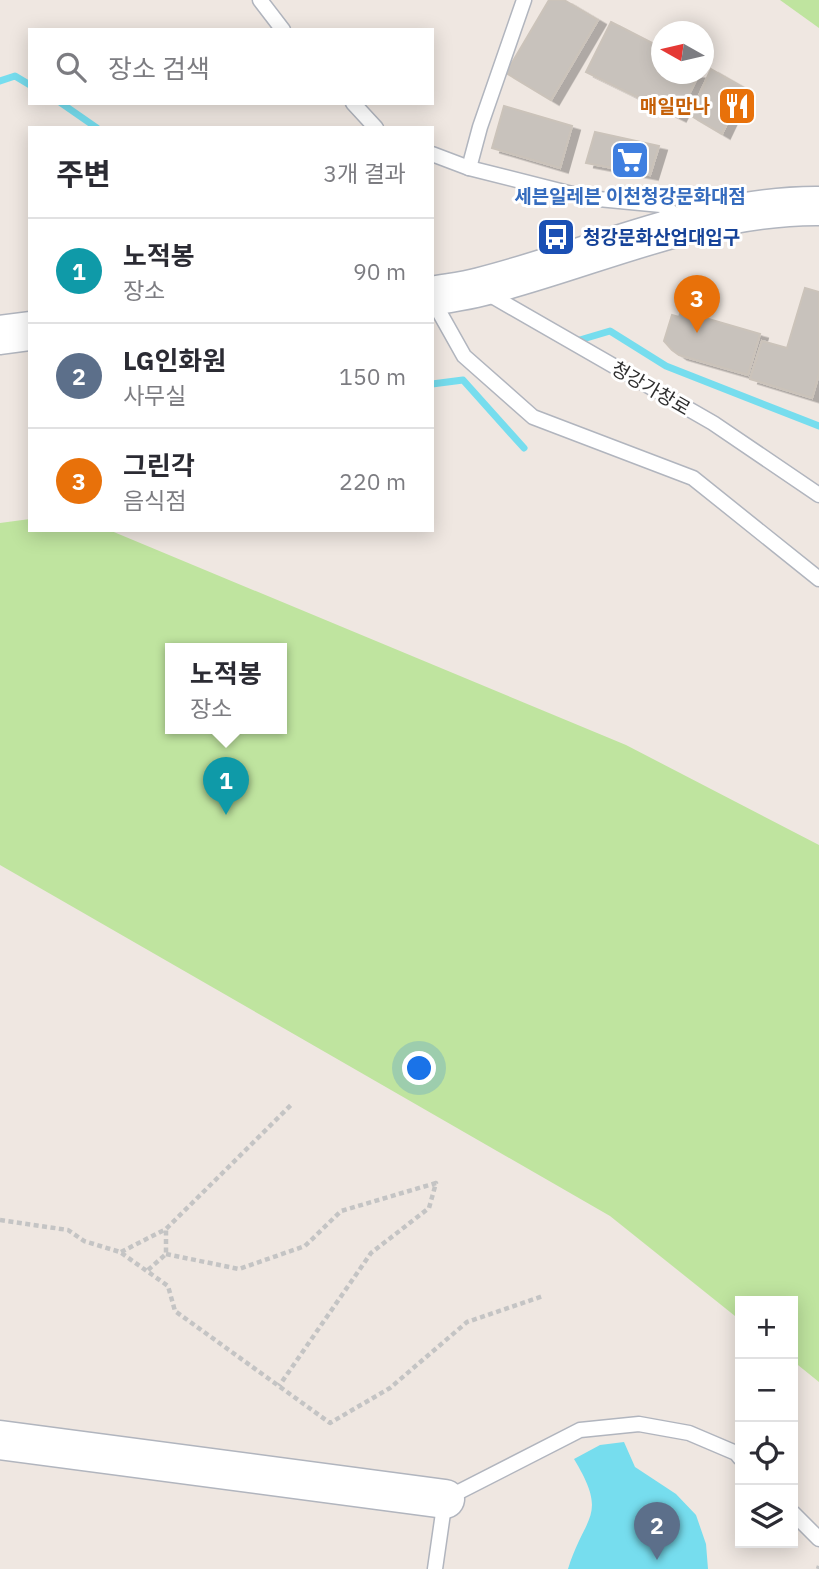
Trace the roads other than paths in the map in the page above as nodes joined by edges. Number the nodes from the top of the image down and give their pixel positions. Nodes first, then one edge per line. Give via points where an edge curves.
1 (260, 0) edge
2 (524, 0) edge
3 (281, 28) edge
4 (355, 105) edge
5 (374, 126) edge
6 (434, 155) edge
7 (469, 168) junction
8 (819, 206) edge
9 (688, 224) junction
10 (478, 288) junction
11 (434, 297) edge
12 (434, 301) edge
13 (28, 331) edge
14 (0, 335) edge
15 (819, 495) edge
16 (819, 579) edge
17 (0, 1440) edge
18 (735, 1456) edge
19 (445, 1499) junction
20 (798, 1518) edge
21 (819, 1539) edge
22 (435, 1569) edge

1 - 3 lane
2 - 7 lane
4 - 5 lane
6 - 7 lane
7 - 9 lane via 588,198 661,205
8 - 9 street via 784,205
9 - 10 street
10 - 11 street
10 - 15 lane, 청강가창로 via 713,423
12 - 16 lane via 464,356 533,417 692,478
13 - 14 street
17 - 19 street
18 - 19 lane via 689,1433 639,1424 580,1430
19 - 22 lane
20 - 21 lane

